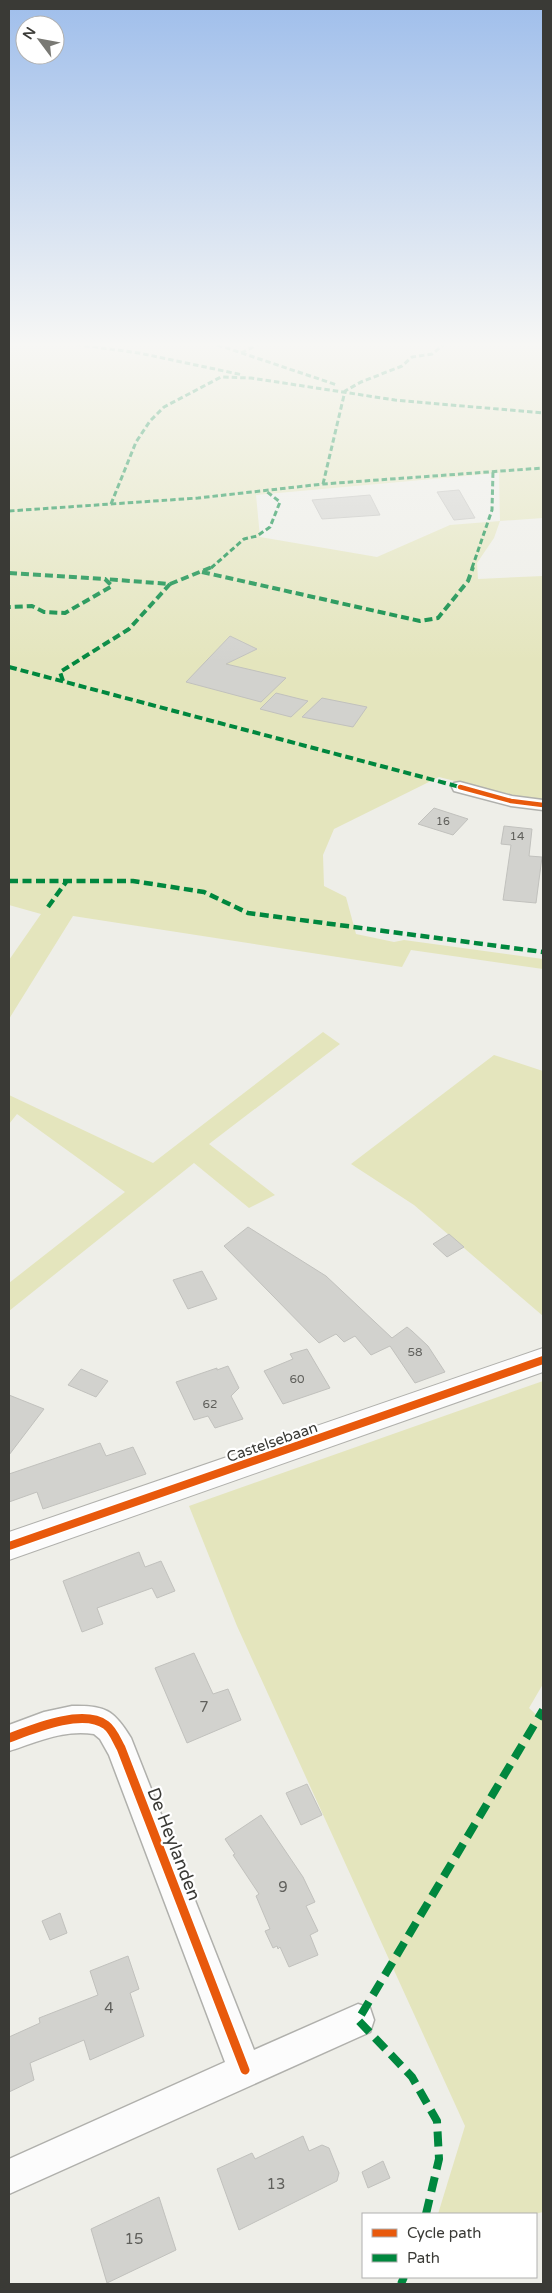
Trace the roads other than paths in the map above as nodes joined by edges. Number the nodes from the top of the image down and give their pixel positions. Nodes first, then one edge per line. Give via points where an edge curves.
1 (460, 787) dead end
2 (543, 805) edge
3 (543, 1360) edge
4 (9, 1546) edge
5 (9, 1738) edge
6 (358, 2020) dead end
7 (245, 2070) junction
8 (9, 2177) edge

1 - 2 street via 512,801
3 - 4 street, Castelsebaan
5 - 7 street, De Heylanden via 80,1718 106,1726 121,1748
6 - 7 street
7 - 8 street

